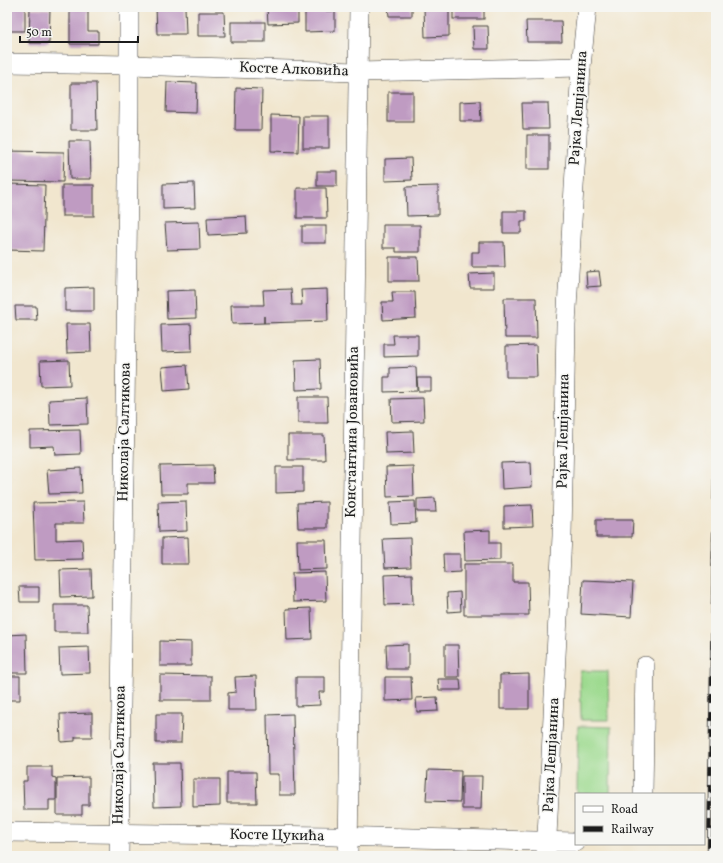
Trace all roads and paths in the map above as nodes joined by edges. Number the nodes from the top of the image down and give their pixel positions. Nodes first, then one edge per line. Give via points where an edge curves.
1 (129, 7) edge
2 (359, 7) edge
3 (588, 7) edge
4 (7, 63) edge
5 (129, 65) junction
6 (581, 67) junction
7 (357, 72) junction
8 (645, 666) dead end
9 (643, 793) edge
10 (7, 832) edge
11 (120, 833) junction
12 (348, 837) junction
13 (575, 842) edge
14 (547, 848) edge
15 (119, 856) edge
16 (348, 856) edge

1 - 5 street, Николаја Салтикова
2 - 7 street, Константина Јовановића
3 - 6 street, Рајка Лешјанина
4 - 5 street, Косте Алковића
5 - 7 street, Косте Алковића
5 - 11 street, Николаја Салтикова
6 - 7 street, Косте Алковића
6 - 14 street, Рајка Лешјанина via 566,325 562,536
7 - 12 street, Константина Јовановића
8 - 9 street
10 - 11 street, Косте Цукића
11 - 12 street, Косте Цукића
11 - 15 street, Николаја Салтикова
12 - 14 street, Косте Цукића
12 - 16 street, Константина Јовановића
13 - 14 street, Косте Цукића

